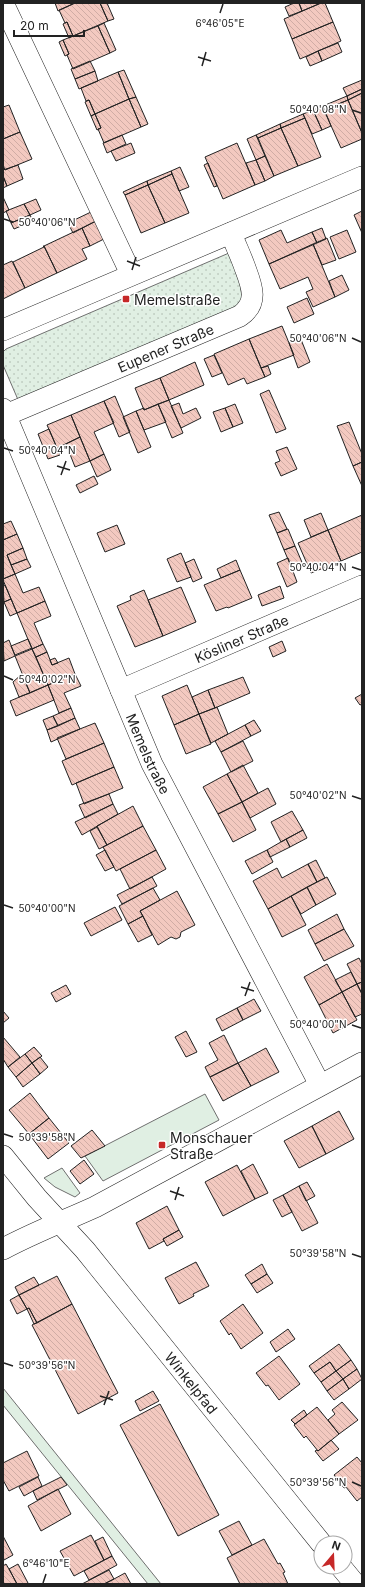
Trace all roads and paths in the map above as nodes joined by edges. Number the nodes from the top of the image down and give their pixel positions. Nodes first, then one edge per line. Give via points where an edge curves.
1 (3, 3) edge
2 (362, 177) edge
3 (231, 233) junction
4 (131, 274) junction
5 (3, 330) edge
6 (4, 412) edge
7 (362, 586) edge
8 (121, 690) junction
9 (362, 1064) edge
10 (320, 1085) junction
11 (3, 1156) edge
12 (60, 1223) junction
13 (3, 1249) edge
14 (316, 1535) edge
15 (347, 1575) edge
16 (354, 1584) edge

1 - 4 street
2 - 3 street
3 - 4 street
3 - 6 street, Eupener Straße via 252,288 251,305 246,312
4 - 5 street
6 - 8 street, Memelstraße
7 - 8 street, Kösliner Straße
8 - 10 street, Memelstraße via 164,788
9 - 10 street
10 - 12 street via 95,1207
11 - 12 street, Winkelpfad
12 - 13 street
12 - 14 street, Winkelpfad via 90,1256
15 - 16 street

